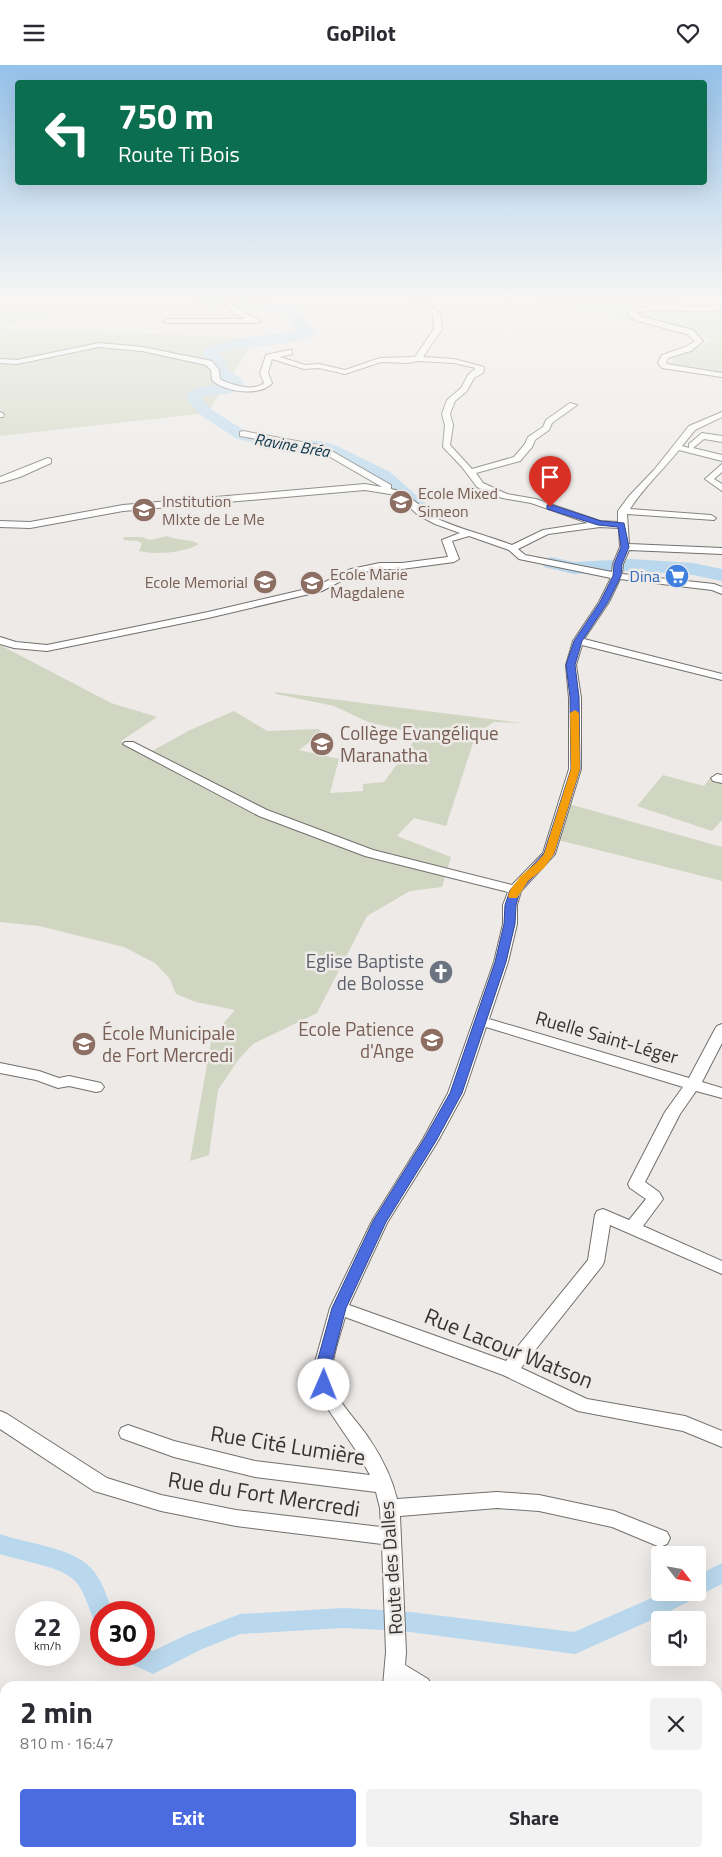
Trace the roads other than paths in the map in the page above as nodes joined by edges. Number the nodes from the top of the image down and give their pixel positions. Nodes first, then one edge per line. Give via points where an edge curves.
1 (224, 384) edge
2 (268, 384) edge
3 (469, 384) edge
4 (573, 405) dead end
5 (722, 414) edge
6 (243, 434) dead end
7 (722, 439) edge
8 (692, 446) dead end
9 (676, 447) junction
10 (722, 459) edge
11 (48, 461) dead end
12 (720, 471) edge
13 (471, 472) junction
14 (0, 480) edge
15 (722, 488) edge
16 (399, 493) junction
17 (623, 511) junction
18 (711, 518) dead end
19 (0, 524) edge
20 (600, 524) junction
21 (622, 525) junction
22 (469, 533) junction
23 (625, 547) junction
24 (512, 548) junction
25 (722, 551) edge
26 (617, 572) junction
27 (722, 591) edge
28 (0, 640) edge
29 (578, 641) junction
30 (722, 677) edge
31 (129, 744) dead end
32 (515, 890) junction
33 (480, 1021) junction
34 (722, 1029) edge
35 (0, 1067) edge
36 (694, 1083) junction
37 (96, 1087) dead end
38 (722, 1093) edge
39 (632, 1228) junction
40 (722, 1268) edge
41 (339, 1308) junction
42 (509, 1370) junction
43 (0, 1419) edge
44 (128, 1433) dead end
45 (722, 1439) edge
46 (384, 1485) junction
47 (390, 1508) junction
48 (392, 1537) junction
49 (660, 1538) dead end
50 (395, 1669) edge
51 (413, 1681) edge

1 - 2 street via 258,389
3 - 13 street via 451,400 446,414 449,425 446,445
4 - 13 street via 549,421 546,428 531,439 518,459
5 - 9 street via 692,427
6 - 16 street via 320,448
7 - 8 street via 702,436
9 - 10 street
9 - 17 street
11 - 14 street
12 - 15 street via 709,479
13 - 20 street via 480,485 505,496 533,501
16 - 19 street via 365,487 123,508 24,526
16 - 22 street via 421,513
17 - 18 street
17 - 21 street
20 - 21 street
20 - 24 street via 546,532
21 - 23 street
22 - 24 street
22 - 28 street via 447,540 454,559 351,572 318,589 48,648 14,645
23 - 25 street
23 - 26 street
24 - 26 street via 522,557
26 - 27 street via 714,587
26 - 29 street via 604,602
29 - 30 street
29 - 32 street via 571,665 576,769 549,854
31 - 32 street via 263,813 370,853
32 - 33 street, Route des Dalles via 501,962
33 - 36 street, Ruelle Saint-Léger
33 - 41 street, Route des Dalles via 456,1093 380,1221
34 - 36 street
35 - 37 street via 58,1083 69,1081
36 - 38 street, Ruelle Saint-Léger
36 - 39 street via 673,1112 636,1185 655,1199
39 - 40 street
39 - 42 street via 603,1215 596,1262
41 - 42 street, Rue Lacour Watson
41 - 46 street, Route des Dalles via 324,1362 324,1385 364,1446
42 - 45 street, Rue Lacour Watson via 584,1406 685,1424
43 - 48 street, Rue du Fort Mercredi via 101,1485 144,1498 236,1519
44 - 46 street, Rue Cité Lumière via 174,1449 255,1469
46 - 47 street, Route des Dalles
47 - 48 street, Route des Dalles
47 - 49 street via 497,1500 539,1503 614,1519
48 - 50 street, Route des Dalles
50 - 51 street

